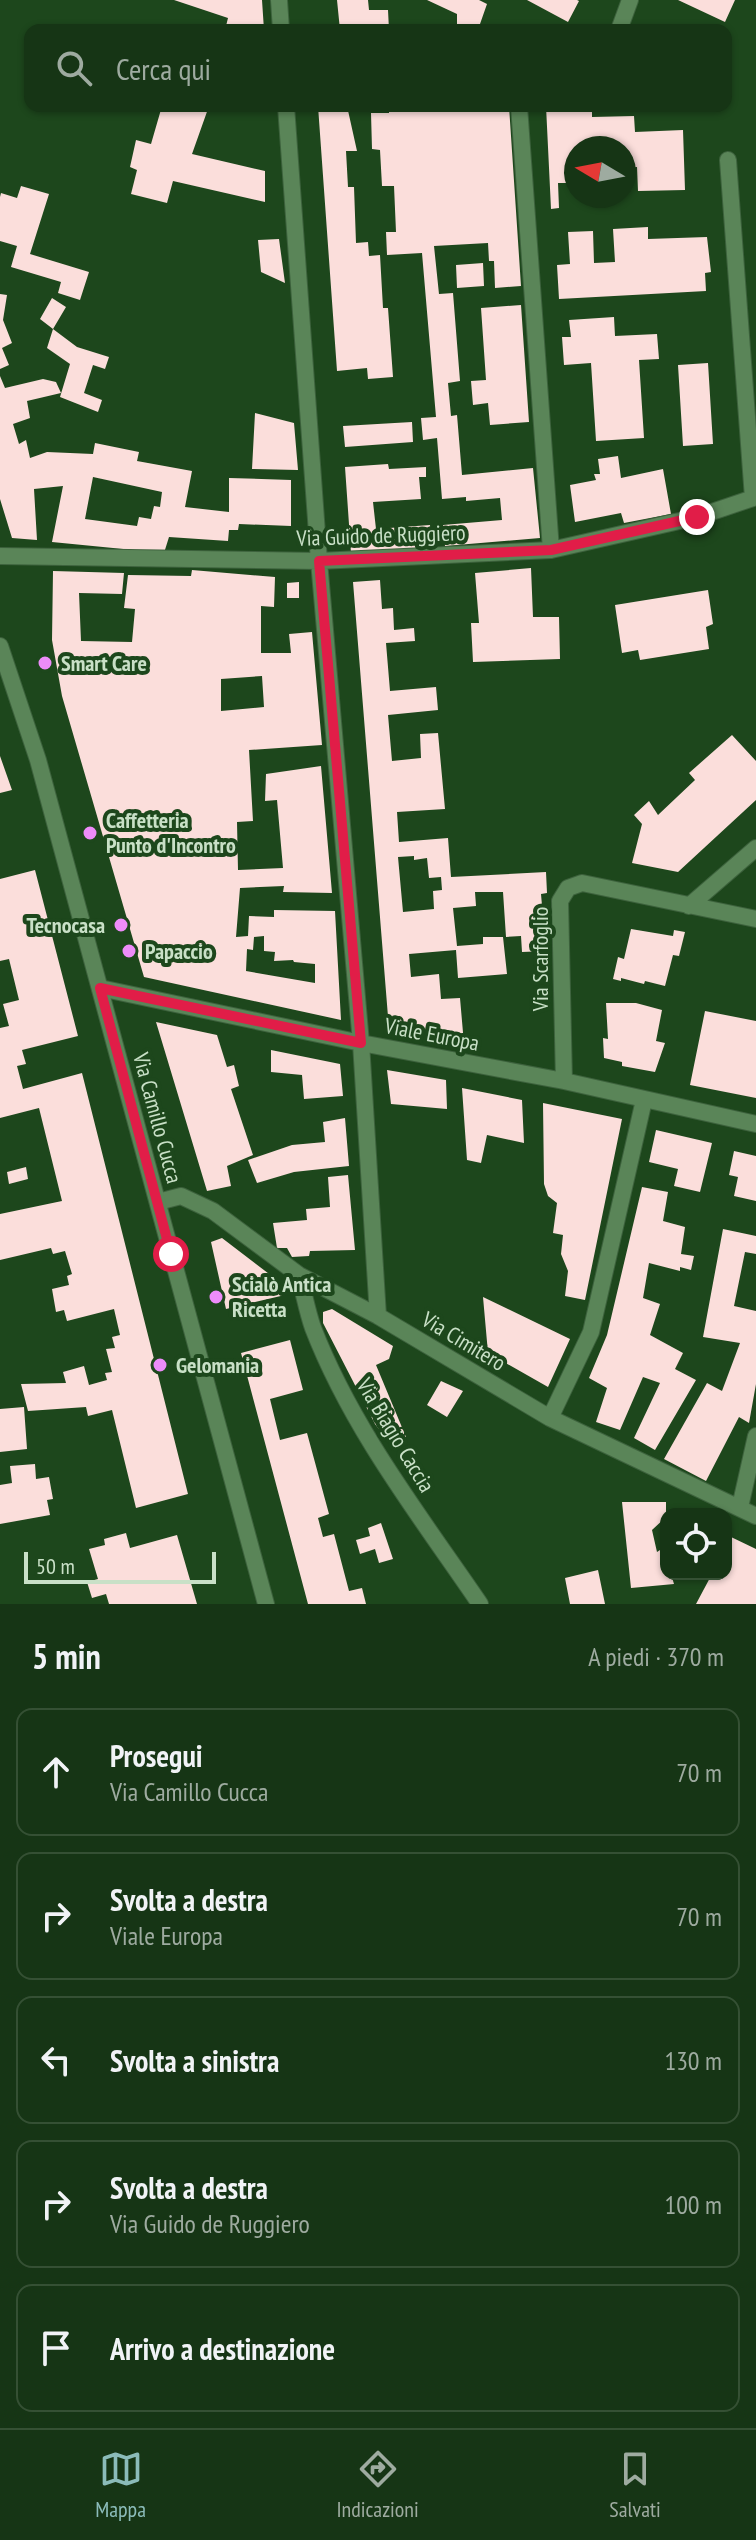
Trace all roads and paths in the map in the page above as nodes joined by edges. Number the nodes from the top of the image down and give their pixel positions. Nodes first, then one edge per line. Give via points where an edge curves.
1 (279, 0) edge
2 (630, 0) edge
3 (281, 24) edge
4 (621, 24) edge
5 (286, 112) edge
6 (519, 112) edge
7 (728, 160) dead end
8 (748, 313) edge
9 (754, 497) edge
10 (551, 550) junction
11 (0, 556) edge
12 (319, 561) junction
13 (0, 646) edge
14 (756, 848) edge
15 (689, 906) junction
16 (756, 919) edge
17 (100, 988) junction
18 (361, 1043) junction
19 (564, 1081) junction
20 (644, 1100) junction
21 (756, 1124) edge
22 (158, 1202) junction
23 (299, 1275) junction
24 (378, 1316) junction
25 (550, 1418) junction
26 (756, 1436) edge
27 (740, 1507) junction
28 (756, 1516) edge
29 (266, 1604) edge
30 (480, 1604) edge

1 - 3 street
2 - 4 street
5 - 12 street
6 - 10 street
7 - 8 street
8 - 9 street
9 - 10 street, Via Guido de Ruggiero via 697,517
10 - 12 street, Via Guido de Ruggiero
11 - 12 street, Via Guido de Ruggiero
12 - 18 street
13 - 17 street, Via Camillo Cucca via 38,760
14 - 15 street
15 - 16 street, Via Scarfoglio
15 - 19 street, Via Scarfoglio via 582,883 568,888 560,901
17 - 18 street, Viale Europa
17 - 22 street, Via Camillo Cucca
18 - 19 street, Viale Europa
18 - 24 street
19 - 20 street, Viale Europa
20 - 21 street, Viale Europa
20 - 25 street via 591,1332
22 - 23 street, Via Cimitero via 181,1196 213,1211
22 - 29 street, Via Camillo Cucca
23 - 24 street, Via Cimitero
23 - 30 street, Via Biagio Caccia via 313,1327 352,1409
24 - 25 street, Via Cimitero
25 - 27 street, Via Cimitero
26 - 27 street
27 - 28 street, Via Cimitero

